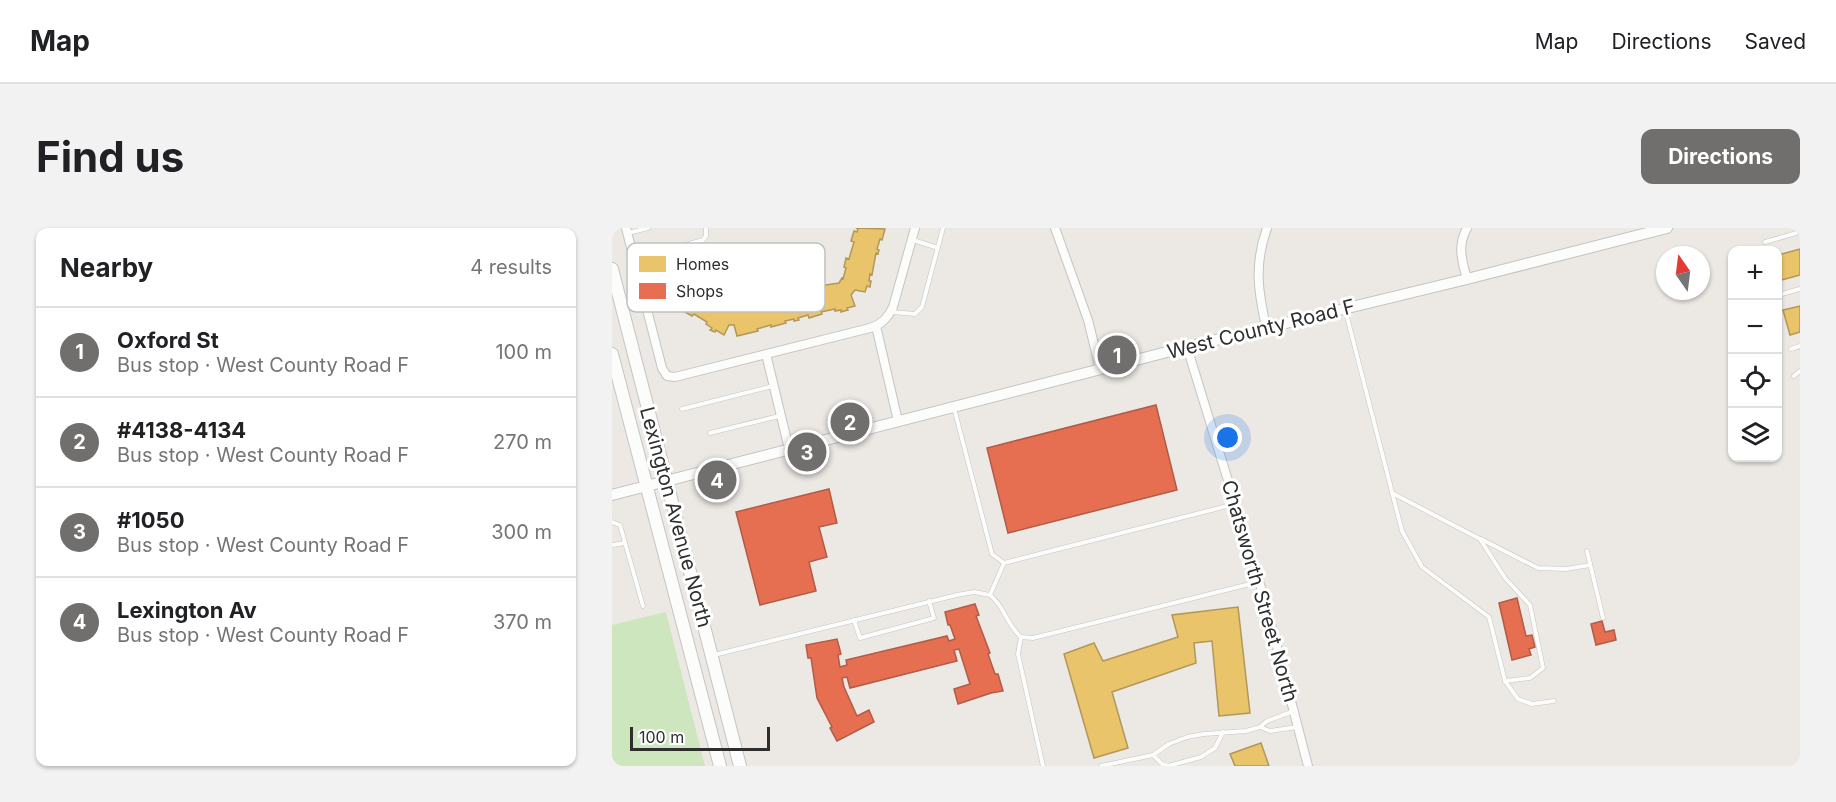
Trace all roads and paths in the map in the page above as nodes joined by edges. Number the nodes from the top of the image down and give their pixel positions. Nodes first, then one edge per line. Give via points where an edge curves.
1 (648, 228) edge
2 (706, 228) edge
3 (915, 228) edge
4 (943, 228) edge
5 (1055, 228) edge
6 (1267, 228) edge
7 (1467, 228) edge
8 (1667, 228) edge
9 (627, 231) edge
10 (1800, 232) edge
11 (912, 240) junction
12 (1765, 242) dead end
13 (691, 243) edge
14 (938, 248) junction
15 (612, 268) edge
16 (1467, 279) junction
17 (1800, 289) edge
18 (1782, 294) edge
19 (1344, 308) junction
20 (648, 312) edge
21 (891, 312) junction
22 (876, 327) junction
23 (1266, 327) junction
24 (1800, 346) edge
25 (1187, 347) junction
26 (1791, 349) dead end
27 (612, 354) edge
28 (766, 354) junction
29 (1100, 369) junction
30 (1800, 371) edge
31 (1794, 376) dead end
32 (773, 386) junction
33 (954, 407) junction
34 (682, 409) dead end
35 (781, 416) junction
36 (898, 421) junction
37 (710, 433) dead end
38 (789, 449) junction
39 (667, 481) junction
40 (646, 486) junction
41 (1392, 493) junction
42 (612, 495) edge
43 (1236, 504) junction
44 (612, 522) edge
45 (1480, 539) junction
46 (625, 543) junction
47 (612, 545) edge
48 (1587, 551) dead end
49 (1004, 563) junction
50 (1590, 565) junction
51 (1259, 582) junction
52 (990, 595) junction
53 (929, 601) junction
54 (643, 606) dead end
55 (1603, 618) dead end
56 (854, 620) junction
57 (1021, 637) junction
58 (712, 655) junction
59 (1505, 681) junction
60 (1554, 701) dead end
61 (1294, 711) junction
62 (1260, 727) junction
63 (1298, 727) junction
64 (1223, 732) junction
65 (1153, 755) junction
66 (720, 766) edge
67 (740, 766) edge
68 (1043, 766) edge
69 (1101, 766) edge
70 (1308, 766) edge

1 - 9 lane
2 - 13 lane via 702,240
3 - 11 street
4 - 14 lane
5 - 29 street via 1088,320
6 - 23 street via 1257,278
7 - 16 street via 1461,255
8 - 16 street, West County Road F
10 - 12 lane
11 - 14 lane
11 - 21 street
14 - 21 lane via 922,307 915,314
15 - 39 main road, Lexington Avenue North
16 - 19 street, West County Road F
17 - 18 lane
19 - 23 street, West County Road F
19 - 41 lane
20 - 28 street via 667,376
21 - 22 street
22 - 28 street
22 - 36 street
23 - 25 street, West County Road F
24 - 26 lane
25 - 29 street, West County Road F
25 - 43 street, Chatsworth Street North
27 - 40 main road, Lexington Avenue North
28 - 32 street
29 - 33 street, West County Road F
30 - 31 lane
32 - 34 lane
32 - 35 street
33 - 36 street, West County Road F
33 - 49 lane via 992,554
35 - 37 lane
35 - 38 street
36 - 38 street, West County Road F
38 - 39 street, West County Road F
39 - 40 street, West County Road F
39 - 58 main road, Lexington Avenue North
40 - 42 street, West County Road F
40 - 66 main road, Lexington Avenue North
41 - 45 lane
41 - 59 lane via 1402,531 1422,567 1490,617
43 - 49 lane
43 - 51 street, Chatsworth Street North
44 - 46 lane via 620,525
45 - 50 lane via 1538,568
45 - 59 lane via 1505,578 1530,605 1543,668 1530,678
46 - 47 lane
46 - 54 lane
48 - 50 lane
49 - 52 lane
50 - 55 lane
51 - 57 lane via 1043,636
51 - 61 street, Chatsworth Street North
52 - 53 lane via 974,592
52 - 57 lane via 1002,606 1012,629
53 - 56 lane
53 - 56 lane via 934,618 860,638
56 - 58 lane
57 - 68 lane via 1018,654
58 - 67 main road, Lexington Avenue North
59 - 60 lane via 1518,699 1532,704
61 - 62 lane
61 - 63 street, Chatsworth Street North
62 - 63 lane via 1270,731
62 - 64 lane
63 - 70 street, Chatsworth Street North
64 - 65 lane via 1187,737
64 - 65 lane via 1215,748 1201,757 1168,766
65 - 69 lane

